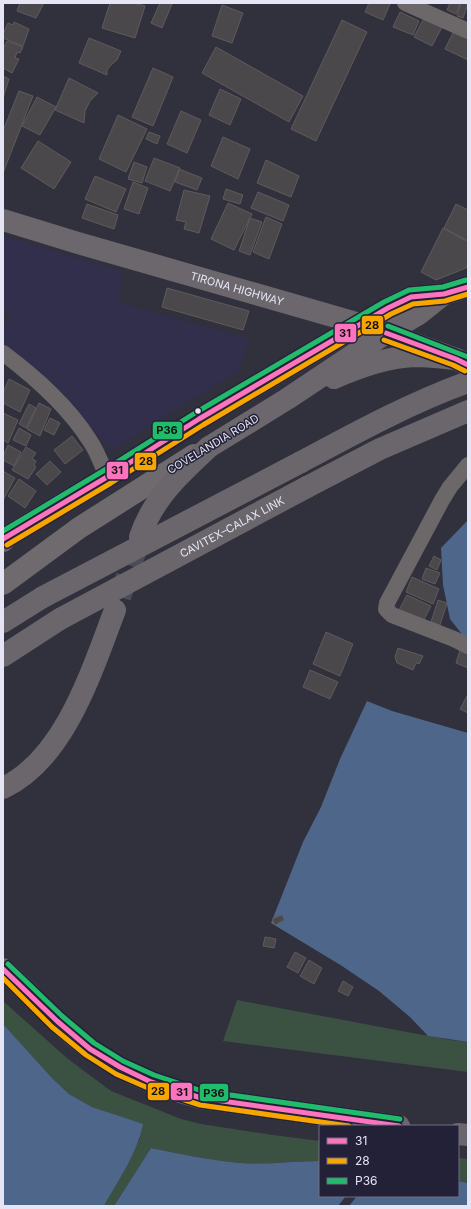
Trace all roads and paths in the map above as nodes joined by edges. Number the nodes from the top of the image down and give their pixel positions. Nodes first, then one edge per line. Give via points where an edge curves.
1 (405, 3) edge
2 (468, 31) edge
3 (3, 220) edge
4 (468, 287) edge
5 (444, 294) junction
6 (360, 324) junction
7 (386, 333) junction
8 (3, 354) edge
9 (462, 362) edge
10 (458, 386) edge
11 (287, 399) junction
12 (465, 412) edge
13 (209, 447) junction
14 (468, 465) edge
15 (107, 477) junction
16 (140, 537) tunnel mouth
17 (4, 539) edge
18 (3, 584) edge
19 (115, 610) tunnel mouth
20 (3, 622) edge
21 (468, 646) edge
22 (3, 656) edge
23 (3, 788) edge
24 (3, 969) edge
25 (392, 1125) edge

1 - 2 street
3 - 6 main road, TIRONA HIGHWAY
4 - 5 main road
5 - 6 main road via 411,297
5 - 7 main road, COVELANDIA ROAD via 419,314
6 - 7 main road, TIRONA HIGHWAY
6 - 15 main road via 199,419
7 - 9 main road, TIRONA HIGHWAY
7 - 11 main road, COVELANDIA ROAD
8 - 15 street via 23,368 65,408 91,441
9 - 11 main road via 416,356 380,361
10 - 20 highway, bridge via 374,424 43,597
11 - 13 main road, COVELANDIA ROAD
12 - 22 highway, CAVITEX–CALAX LINK, bridge via 380,449 307,487 60,619
13 - 16 highway via 179,475 158,500
13 - 18 main road, COVELANDIA ROAD via 79,528
14 - 21 street via 442,500 386,609 392,615
15 - 17 main road
19 - 23 highway via 79,699 57,739 26,775
24 - 25 highway via 76,1038 111,1063 145,1080 208,1099

